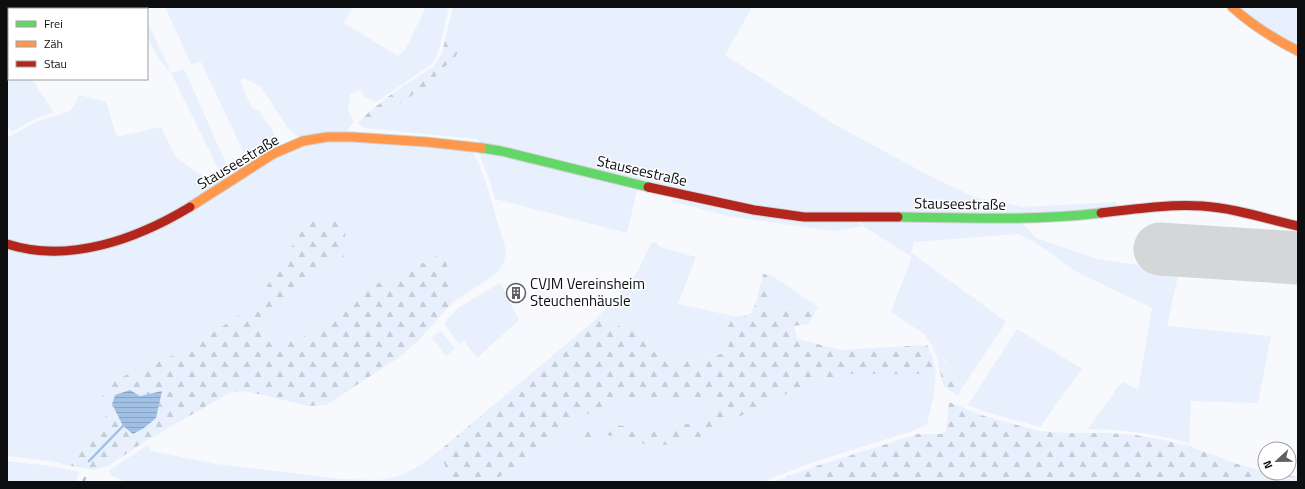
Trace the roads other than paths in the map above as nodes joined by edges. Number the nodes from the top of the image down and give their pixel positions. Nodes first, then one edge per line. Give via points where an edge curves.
1 (1232, 7) edge
2 (1298, 51) edge
3 (1298, 226) edge
4 (7, 244) edge

1 - 2 street via 1282,44
3 - 4 street, Stauseestraße via 1230,210 1204,206 1164,205 1069,217 1019,220 804,216 754,210 670,193 475,146 349,136 317,138 286,148 194,206 151,228 124,238 98,246 69,250 35,251

